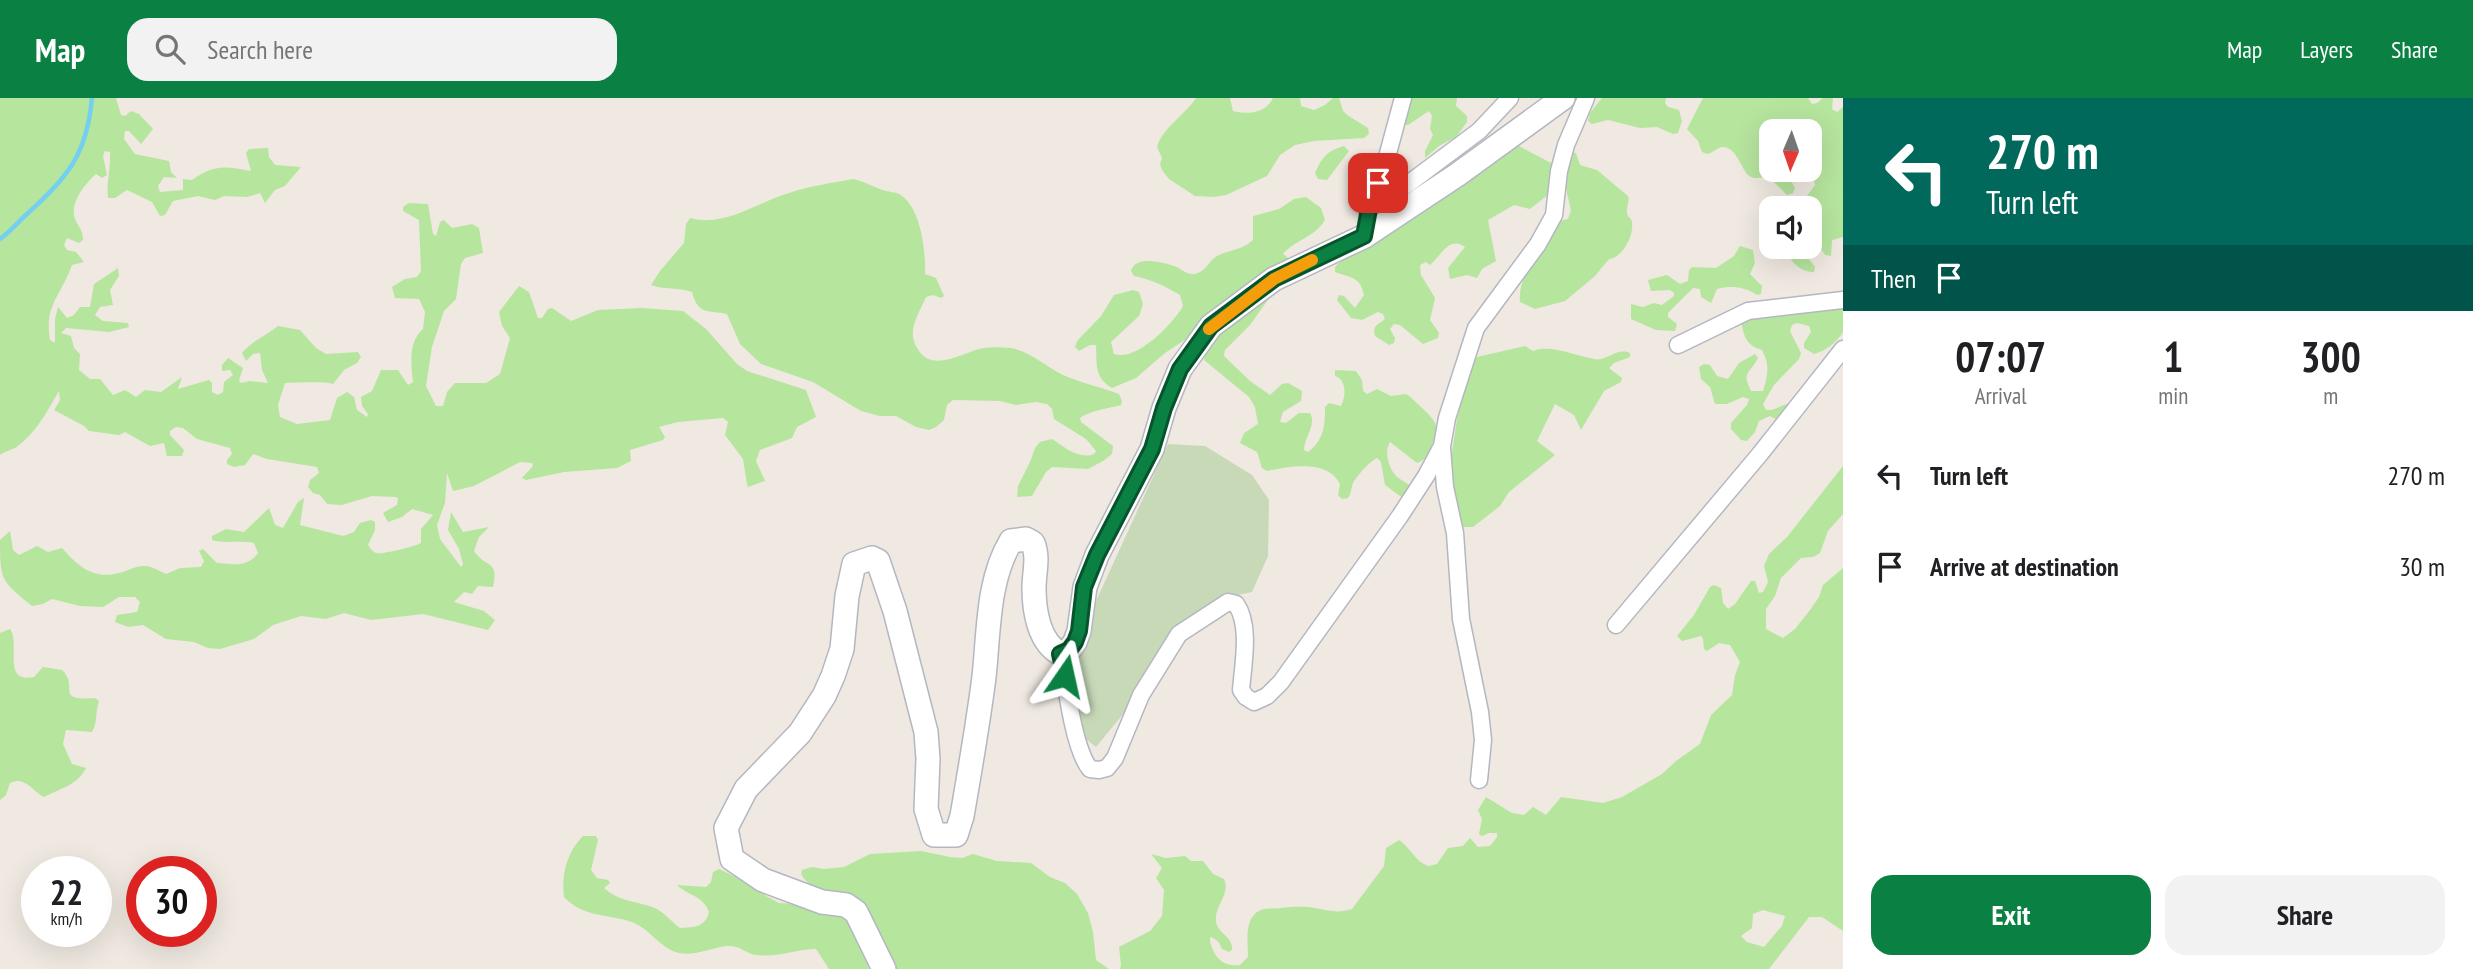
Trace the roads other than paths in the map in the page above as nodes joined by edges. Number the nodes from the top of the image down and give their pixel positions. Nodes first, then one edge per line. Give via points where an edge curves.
1 (1402, 98) edge
2 (1510, 98) edge
3 (1563, 98) edge
4 (1586, 98) edge
5 (1369, 209) junction
6 (1364, 236) junction
7 (1843, 300) edge
8 (1678, 345) dead end
9 (1843, 349) edge
10 (1442, 446) junction
11 (1616, 625) dead end
12 (1060, 654) junction
13 (1479, 780) dead end
14 (884, 969) edge

1 - 5 street
2 - 5 street via 1479,131
3 - 6 street
4 - 10 street via 1566,145 1554,215 1476,328
5 - 6 street
6 - 12 street via 1274,279 1211,326 1180,369 1152,449 1084,587 1075,642
7 - 8 street via 1748,311
9 - 11 street
10 - 12 street via 1400,516 1267,696 1254,702 1241,690 1242,612 1228,602 1179,634 1141,695 1115,758 1099,771 1083,760
10 - 13 street via 1461,619 1482,731
12 - 14 street via 1048,646 1035,605 1037,552 1026,539 1011,541 995,581 962,816 956,835 934,835 926,809 926,732 895,611 878,561 872,558 854,564 842,649 824,696 800,733 746,789 726,828 732,859 763,880 856,912

